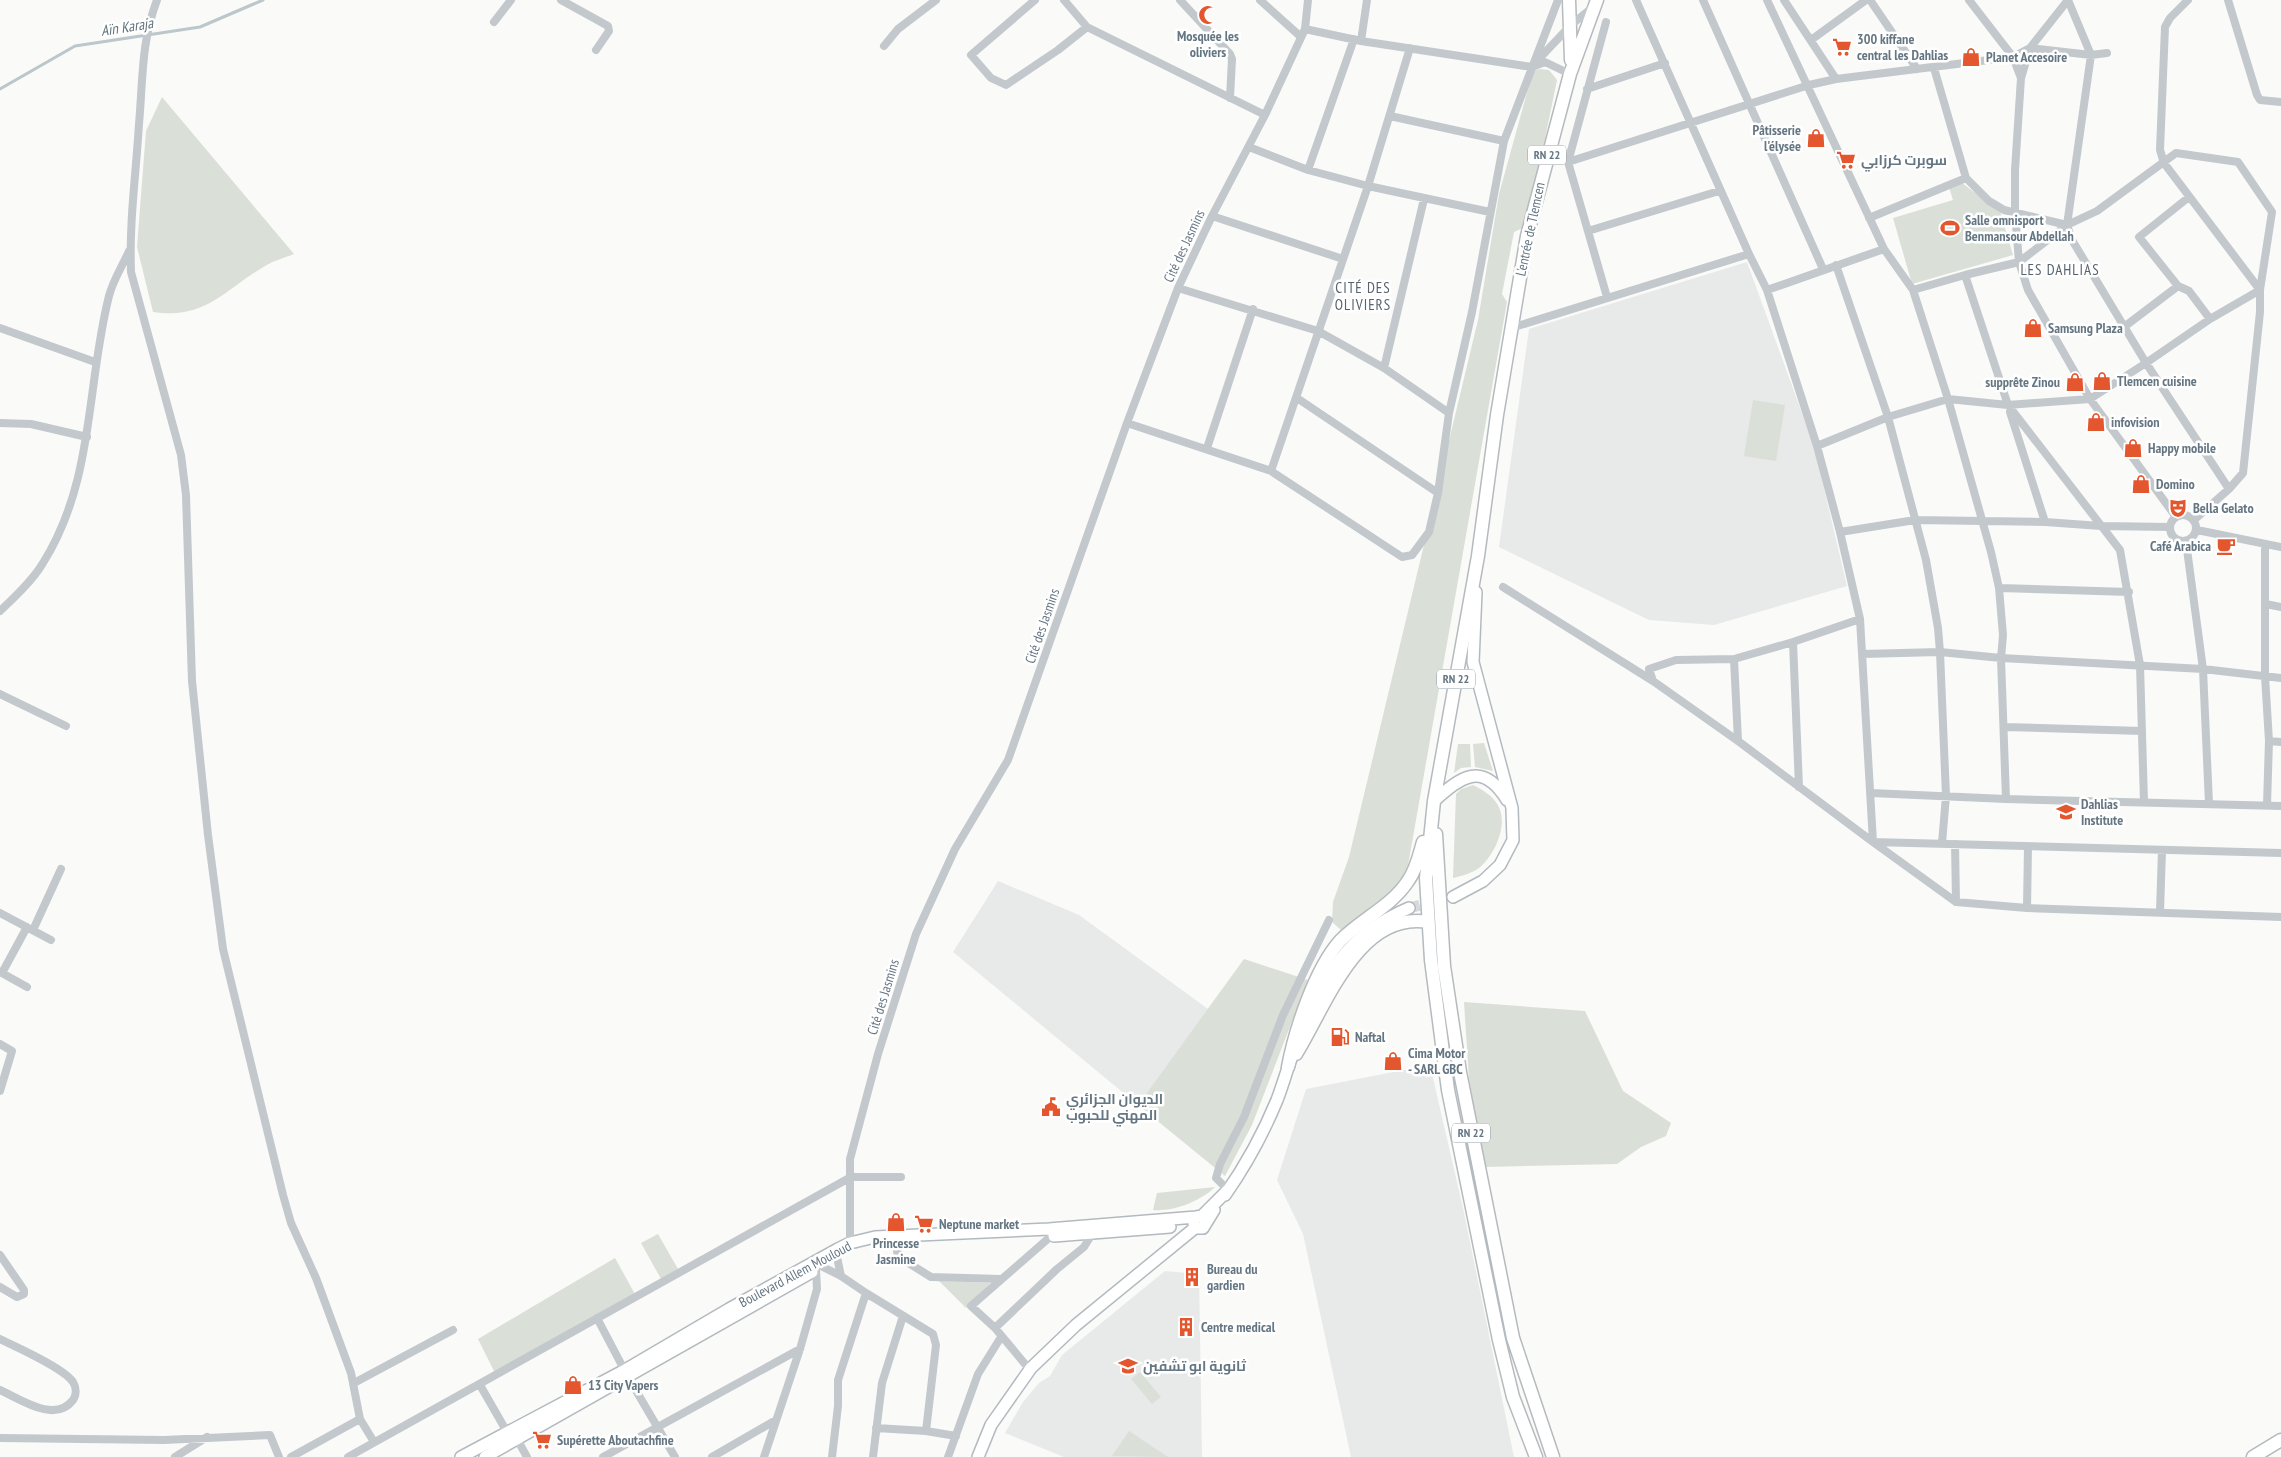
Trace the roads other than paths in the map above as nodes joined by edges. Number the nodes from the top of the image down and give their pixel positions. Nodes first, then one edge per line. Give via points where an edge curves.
1 (156, 0) edge
2 (511, 0) edge
3 (561, 0) edge
4 (936, 0) edge
5 (1034, 0) edge
6 (1064, 0) edge
7 (1180, 0) edge
8 (1260, 0) edge
9 (1308, 0) edge
10 (1367, 0) edge
11 (1558, 0) edge
12 (1569, 0) edge
13 (1636, 0) edge
14 (1703, 0) edge
15 (1767, 0) edge
16 (1784, 0) edge
17 (1866, 0) edge
18 (1870, 0) edge
19 (1969, 0) edge
20 (2068, 0) edge
21 (2188, 0) edge
22 (2228, 0) edge
23 (1596, 2) edge
24 (494, 22) dead end
25 (1606, 22) dead end
26 (1572, 25) junction
27 (1087, 27) junction
28 (1305, 29) junction
29 (1301, 37) junction
30 (1358, 40) junction
31 (1811, 40) junction
32 (884, 46) dead end
33 (1410, 48) junction
34 (2030, 48) junction
35 (596, 50) dead end
36 (2107, 54) dead end
37 (2091, 55) junction
38 (2013, 57) junction
39 (1665, 63) junction
40 (1532, 67) junction
41 (1934, 68) junction
42 (1917, 69) junction
43 (1570, 74) junction
44 (2021, 78) junction
45 (1836, 79) junction
46 (1808, 85) junction
47 (1587, 88) junction
48 (1230, 98) junction
49 (1750, 102) junction
50 (2281, 102) edge
51 (1265, 115) junction
52 (1390, 116) junction
53 (1690, 123) junction
54 (1504, 142) junction
55 (1249, 148) junction
56 (1568, 162) junction
57 (2164, 164) junction
58 (1308, 170) junction
59 (1966, 178) junction
60 (1368, 186) junction
61 (1719, 191) junction
62 (2189, 197) junction
63 (1424, 199) junction
64 (1490, 212) junction
65 (2015, 213) junction
66 (1212, 216) junction
67 (1869, 218) junction
68 (2067, 225) junction
69 (1588, 231) junction
70 (130, 249) junction
71 (1884, 249) junction
72 (1748, 254) junction
73 (1343, 259) junction
74 (2019, 262) junction
75 (1836, 265) junction
76 (1823, 269) junction
77 (1965, 274) junction
78 (2178, 286) junction
79 (1178, 288) junction
80 (1767, 290) junction
81 (1913, 290) junction
82 (2260, 290) junction
83 (1607, 297) junction
84 (1253, 309) junction
85 (2210, 319) junction
86 (2124, 327) junction
87 (0, 328) edge
88 (1511, 328) junction
89 (1318, 331) junction
90 (95, 362) junction
91 (2146, 364) junction
92 (1384, 368) junction
93 (1297, 398) junction
94 (1948, 399) junction
95 (2090, 399) junction
96 (2008, 405) junction
97 (1449, 413) junction
98 (1888, 417) junction
99 (0, 423) edge
100 (1127, 423) junction
101 (87, 437) junction
102 (1817, 446) junction
103 (1207, 448) junction
104 (1271, 471) junction
105 (2229, 489) junction
106 (1438, 493) junction
107 (2176, 517) junction
108 (1915, 520) junction
109 (2194, 520) junction
110 (1980, 521) junction
111 (2045, 522) junction
112 (2101, 526) junction
113 (2170, 527) junction
114 (2197, 530) junction
115 (1840, 532) junction
116 (2186, 542) junction
117 (2265, 545) junction
118 (2281, 547) edge
119 (1478, 556) junction
120 (1503, 587) dead end
121 (1999, 588) junction
122 (2129, 592) junction
123 (2266, 604) junction
124 (2281, 607) edge
125 (0, 611) edge
126 (1860, 618) junction
127 (1793, 642) junction
128 (1940, 652) junction
129 (1862, 654) junction
130 (2002, 658) junction
131 (1734, 659) junction
132 (2140, 665) junction
133 (2203, 669) junction
134 (2265, 676) junction
135 (2281, 678) edge
136 (1653, 681) junction
137 (0, 694) edge
138 (66, 726) dead end
139 (2004, 727) junction
140 (2142, 731) junction
141 (1738, 741) junction
142 (2269, 741) junction
143 (2281, 742) edge
144 (1799, 787) junction
145 (1871, 793) junction
146 (1946, 796) junction
147 (2006, 799) junction
148 (1434, 802) junction
149 (2144, 802) junction
150 (2209, 804) junction
151 (2267, 805) junction
152 (2281, 806) edge
153 (1512, 808) junction
154 (1873, 842) junction
155 (1942, 843) junction
156 (1956, 844) junction
157 (2028, 847) junction
158 (2162, 850) junction
159 (2281, 853) edge
160 (61, 869) dead end
161 (1453, 897) dead end
162 (1956, 902) junction
163 (1409, 908) tunnel mouth
164 (2027, 908) junction
165 (0, 912) edge
166 (2160, 912) junction
167 (2281, 917) edge
168 (1330, 920) dead end
169 (1428, 922) junction
170 (30, 928) junction
171 (51, 940) dead end
172 (1, 972) edge
173 (27, 987) dead end
174 (0, 1044) edge
175 (1288, 1067) junction
176 (0, 1091) edge
177 (851, 1176) junction
178 (901, 1177) dead end
179 (1228, 1190) junction
180 (1199, 1221) junction
181 (1092, 1234) junction
182 (1050, 1237) junction
183 (899, 1242) junction
184 (850, 1243) junction
185 (0, 1255) edge
186 (837, 1257) junction
187 (819, 1268) junction
188 (841, 1276) junction
189 (1001, 1279) junction
190 (0, 1287) edge
191 (866, 1293) junction
192 (903, 1316) junction
193 (597, 1318) junction
194 (995, 1328) junction
195 (453, 1330) dead end
196 (1001, 1337) junction
197 (0, 1339) edge
198 (800, 1349) junction
199 (1030, 1370) junction
200 (626, 1374) junction
201 (354, 1383) junction
202 (480, 1385) junction
203 (0, 1390) edge
204 (360, 1419) junction
205 (776, 1420) junction
206 (659, 1426) junction
207 (876, 1428) junction
208 (926, 1431) junction
209 (507, 1432) junction
210 (207, 1436) junction
211 (956, 1436) junction
212 (0, 1438) edge
213 (517, 1439) junction
214 (2281, 1440) edge
215 (374, 1442) junction
216 (174, 1457) edge
217 (279, 1457) edge
218 (291, 1457) edge
219 (348, 1457) edge
220 (461, 1457) edge
221 (485, 1457) edge
222 (527, 1457) edge
223 (603, 1457) edge
224 (675, 1457) edge
225 (712, 1457) edge
226 (764, 1457) edge
227 (832, 1457) edge
228 (873, 1457) edge
229 (948, 1457) edge
230 (978, 1457) edge
231 (1536, 1457) edge
232 (1553, 1457) edge
233 (2253, 1457) edge

1 - 70 street via 142,62
2 - 24 street
3 - 35 street via 608,26 609,31
4 - 32 street via 898,29
5 - 27 street via 971,55 991,78 1006,86
6 - 27 street
7 - 48 street via 1230,54
8 - 29 street
9 - 28 street
10 - 30 street
11 - 40 street
12 - 26 main road, L'entrée de Tlemcen / RN 22
13 - 39 street
14 - 49 street
15 - 46 street
16 - 31 street
17 - 31 street
18 - 42 street
19 - 38 street
20 - 34 street
20 - 37 street
21 - 57 street via 2165,27 2160,150
22 - 50 street via 2257,95 2260,100
23 - 26 street, L'entrée de Tlemcen / RN 22
23 - 43 main road, L'entrée de Tlemcen / RN 22
25 - 47 street
26 - 40 street
26 - 43 main road, L'entrée de Tlemcen / RN 22
27 - 48 street
28 - 29 street, Cité des Jasmins
28 - 30 street
29 - 51 street, Cité des Jasmins
30 - 33 street
30 - 58 street
31 - 45 street
33 - 40 street
33 - 52 street
34 - 37 street
34 - 38 street
34 - 44 street
36 - 37 street
37 - 68 street
38 - 41 street
38 - 44 street
39 - 47 street
39 - 53 street
40 - 43 street via 1545,62
40 - 54 street
41 - 42 street
41 - 59 street
42 - 45 street
43 - 88 main road, L'entrée de Tlemcen / RN 22 via 1535,201
44 - 65 street via 2014,170
45 - 46 street
46 - 49 street
46 - 67 street
47 - 56 street
48 - 51 street
49 - 53 street
49 - 76 street
51 - 55 street, Cité des Jasmins
52 - 54 street
52 - 60 street
53 - 56 street
53 - 61 street
54 - 64 street
55 - 58 street
55 - 66 street, Cité des Jasmins
56 - 69 street
57 - 62 street
57 - 68 street via 2097,211
57 - 82 street via 2176,153 2238,162 2272,212
58 - 60 street
59 - 65 street via 1989,201
59 - 67 street
60 - 63 street
60 - 73 street
61 - 69 street
61 - 72 street
62 - 78 street via 2139,236
62 - 82 street
63 - 64 street
63 - 92 street
64 - 97 street
65 - 68 street
65 - 74 street
66 - 73 street
66 - 79 street, Cité des Jasmins
67 - 71 street
68 - 74 street
68 - 86 street via 2072,240
69 - 83 street
70 - 90 street via 109,293
70 - 201 street via 131,272 138,301 181,455 186,496 192,681 223,949 291,1223 316,1278
71 - 75 street
71 - 81 street
72 - 80 street
72 - 83 street
73 - 89 street
74 - 77 street
74 - 95 street via 2028,290
75 - 76 street
75 - 98 street
76 - 80 street
77 - 81 street
77 - 96 street
78 - 85 street via 2189,291
78 - 86 street
79 - 84 street
79 - 100 street, Cité des Jasmins
80 - 102 street
81 - 94 street
82 - 85 street
82 - 105 street via 2243,473
83 - 88 street
84 - 89 street
84 - 103 street
85 - 91 street
86 - 91 street
87 - 90 street
88 - 119 main road, RN 22
89 - 92 street
89 - 93 street
90 - 101 street
91 - 95 street
91 - 105 street
92 - 97 street
93 - 104 street
93 - 106 street
94 - 96 street
94 - 98 street
94 - 110 street
95 - 96 street
95 - 107 street
96 - 111 street
96 - 112 street
97 - 106 street
98 - 102 street
98 - 108 street
99 - 101 street via 30,424
100 - 103 street
100 - 177 street, Cité des Jasmins via 1008,760 955,850 916,934 853,1146
101 - 125 street via 76,489 43,564
102 - 115 street
103 - 104 street
104 - 106 street via 1402,557 1412,555 1429,532
105 - 109 street
107 - 109 street via 2188,516
107 - 113 street
108 - 110 street
108 - 115 street
108 - 128 street via 1926,560
109 - 114 street
110 - 111 street
110 - 121 street
111 - 112 street
112 - 113 street
112 - 122 street via 2120,550
113 - 116 street via 2174,538
114 - 116 street
114 - 117 street
115 - 126 street
116 - 133 street
117 - 118 street
117 - 123 street
119 - 148 main road, RN 22
119 - 153 main road via 1473,662
120 - 136 street
121 - 122 street
121 - 130 street
122 - 132 street
123 - 124 street
123 - 134 street
126 - 127 street
126 - 129 street
127 - 131 street
127 - 144 street
128 - 129 street
128 - 130 street
128 - 146 street
129 - 145 street
130 - 132 street
130 - 139 street
131 - 136 street via 1676,660 1649,669
131 - 141 street
132 - 133 street
132 - 140 street
133 - 134 street
133 - 150 street
134 - 135 street
134 - 142 street
136 - 141 street
137 - 138 street
139 - 140 street
139 - 147 street
140 - 149 street
141 - 144 street
142 - 143 street
142 - 151 street
144 - 154 street
145 - 146 street
145 - 154 street
146 - 147 street
146 - 155 street
147 - 149 street
148 - 153 main road via 1456,781 1477,776 1494,783
148 - 169 main road, RN 22 via 1426,878
148 - 175 main road via 1418,862 1409,880 1396,896 1340,941 1322,967 1293,1044
148 - 232 main road, RN 22 via 1444,966 1460,1072 1513,1338
149 - 150 street
150 - 151 street
151 - 152 street
153 - 161 main road via 1514,840 1500,865 1483,881
154 - 155 street
154 - 162 street
155 - 156 street
156 - 157 street
156 - 162 street
157 - 158 street
157 - 164 street
158 - 159 street
158 - 166 street
160 - 170 street
162 - 164 street
163 - 175 main road via 1362,934 1337,963 1319,993
164 - 166 street
165 - 170 street
166 - 167 street
168 - 179 street via 1283,1015 1244,1117 1220,1164 1216,1178
169 - 175 main road via 1407,921 1391,927 1353,957
169 - 231 main road, RN 22 via 1448,1090 1478,1240 1514,1397
170 - 171 street
170 - 172 street
172 - 173 street
174 - 176 street via 12,1051
175 - 179 main road via 1261,1136
177 - 178 street
177 - 184 street, Cité des Jasmins
177 - 193 street
179 - 180 main road
180 - 181 main road, Boulevard Allem Mouloud
180 - 184 main road, Boulevard Allem Mouloud via 875,1237
180 - 199 main road via 1076,1325
181 - 182 main road, Boulevard Allem Mouloud
181 - 194 street via 1084,1247
182 - 183 main road, Boulevard Allem Mouloud
182 - 189 street
183 - 186 main road, Boulevard Allem Mouloud via 858,1248
183 - 189 street via 897,1252 931,1277
184 - 200 main road, Boulevard Allem Mouloud via 729,1309
185 - 190 street via 24,1294 17,1297
186 - 187 main road, Boulevard Allem Mouloud
186 - 188 street
187 - 188 street
187 - 198 street via 817,1288
187 - 200 main road, Boulevard Allem Mouloud
188 - 191 street
189 - 194 street via 971,1306
191 - 192 street
191 - 227 street via 838,1380
192 - 207 street via 882,1383
192 - 208 street via 931,1331 936,1342
193 - 200 street
193 - 202 street
194 - 196 street
195 - 201 street
196 - 199 street
196 - 211 street via 978,1374
197 - 203 street via 61,1371 73,1382 76,1392 65,1407 46,1410
198 - 205 street
198 - 206 street
199 - 230 main road via 991,1425
200 - 206 street
200 - 209 main road, Boulevard Allem Mouloud
200 - 213 main road, Boulevard Allem Mouloud
201 - 204 street
202 - 209 street
202 - 215 street
204 - 215 street
204 - 218 street
205 - 225 street
205 - 226 street
206 - 223 street
206 - 224 street
207 - 208 street
207 - 228 street
208 - 211 street
209 - 213 street
209 - 220 main road, Boulevard Allem Mouloud
210 - 212 street via 164,1440
210 - 216 street
210 - 217 street via 270,1435
211 - 229 street
213 - 221 main road, Boulevard Allem Mouloud
213 - 222 street
214 - 233 main road
215 - 219 street

